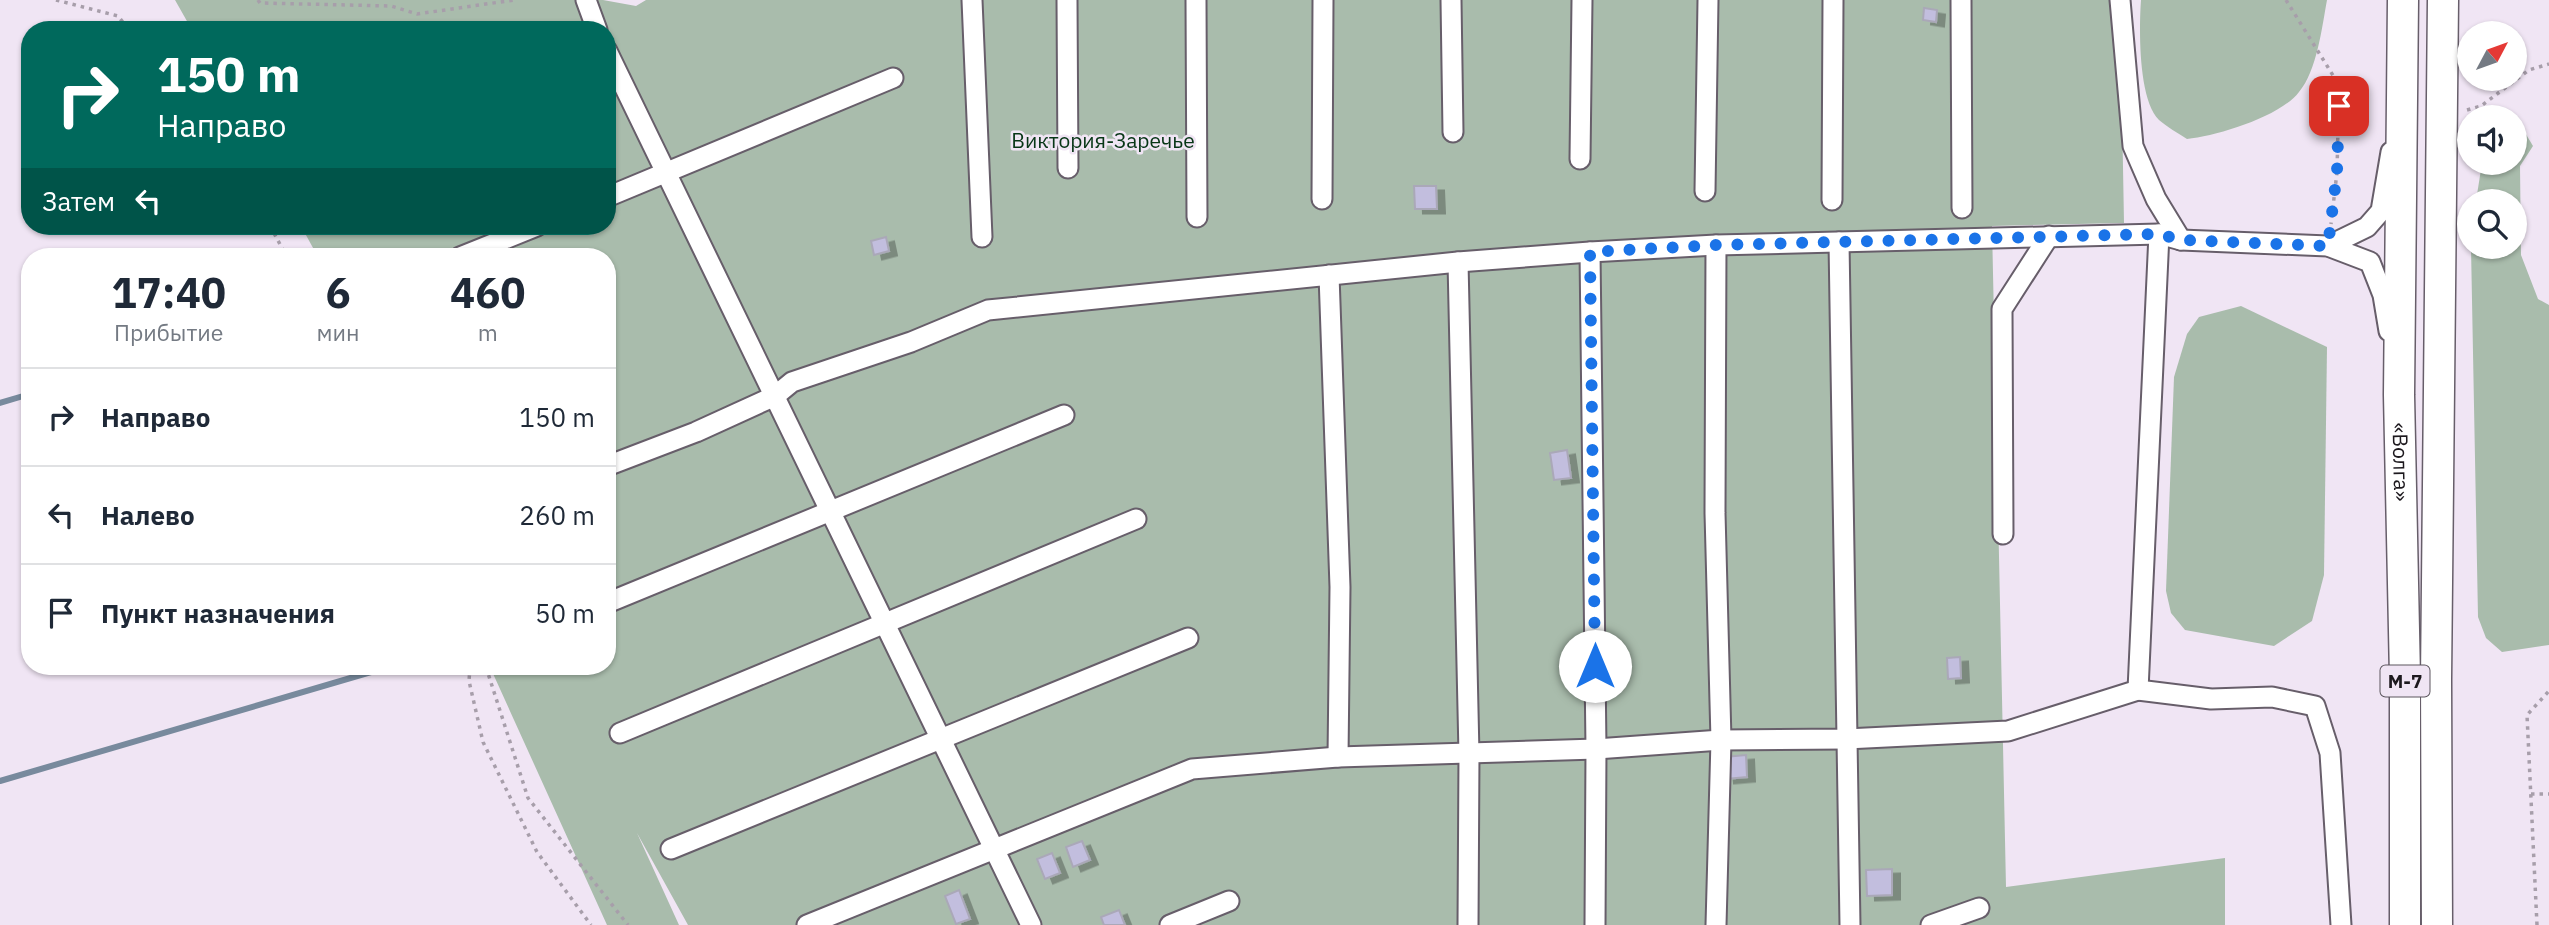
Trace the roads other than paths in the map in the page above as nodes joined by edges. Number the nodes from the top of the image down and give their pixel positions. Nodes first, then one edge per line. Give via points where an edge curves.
1 (586, 0) edge
2 (972, 0) edge
3 (1067, 0) edge
4 (1196, 0) edge
5 (1323, 0) edge
6 (1451, 0) edge
7 (1582, 0) edge
8 (1708, 0) edge
9 (1833, 0) edge
10 (1961, 0) edge
11 (2120, 0) edge
12 (2403, 0) edge
13 (2443, 0) edge
14 (594, 21) edge
15 (616, 69) edge
16 (893, 78) dead end
17 (2402, 98) junction
18 (1453, 132) dead end
19 (1580, 159) dead end
20 (1068, 169) dead end
21 (667, 174) junction
22 (1705, 191) dead end
23 (616, 194) edge
24 (1322, 199) dead end
25 (1832, 200) dead end
26 (1962, 208) dead end
27 (1197, 217) dead end
28 (2158, 234) junction
29 (515, 235) edge
30 (2049, 236) junction
31 (982, 237) dead end
32 (2181, 240) junction
33 (1839, 242) junction
34 (1716, 245) junction
35 (2328, 246) junction
36 (482, 248) edge
37 (1590, 252) junction
38 (1458, 262) junction
39 (1329, 275) junction
40 (2399, 395) junction
41 (775, 396) junction
42 (1065, 415) dead end
43 (616, 463) edge
44 (832, 512) junction
45 (1136, 520) dead end
46 (2003, 534) dead end
47 (616, 599) edge
48 (886, 624) junction
49 (1188, 638) dead end
50 (2138, 690) junction
51 (620, 733) dead end
52 (942, 739) junction
53 (1846, 739) junction
54 (1721, 740) junction
55 (1596, 749) junction
56 (1469, 754) junction
57 (1338, 757) junction
58 (671, 849) dead end
59 (995, 849) junction
60 (1229, 901) dead end
61 (1979, 908) dead end
62 (807, 925) edge
63 (1031, 925) edge
64 (1170, 925) edge
65 (1468, 925) edge
66 (1594, 925) edge
67 (1716, 925) edge
68 (1850, 925) edge
69 (1931, 925) edge
70 (2341, 925) edge
71 (2404, 925) edge
72 (2437, 925) edge

1 - 14 street
2 - 31 street
3 - 20 street
4 - 27 street
5 - 24 street
6 - 18 street
7 - 19 street
8 - 22 street
9 - 25 street
10 - 26 street
11 - 32 street via 2133,146 2156,199
12 - 17 highway, «Волга» / М-7
13 - 72 highway, «Волга» / М-7
15 - 21 street
16 - 21 street
17 - 35 street via 2381,211 2367,227
17 - 40 highway, «Волга» / М-7
21 - 23 street
21 - 41 street
28 - 30 street
28 - 32 street
28 - 50 street
29 - 36 street
30 - 33 street
30 - 46 street via 2002,309
32 - 35 street
33 - 34 street
33 - 53 street
34 - 37 street
34 - 54 street via 1715,513
35 - 40 street via 2370,262 2384,295
37 - 38 street
37 - 55 street
38 - 39 street
38 - 56 street
39 - 41 street via 988,310 792,382
39 - 57 street via 1340,587
40 - 71 highway, «Волга» / М-7
41 - 43 street
41 - 44 street
42 - 44 street
44 - 47 street
44 - 48 street
45 - 48 street
48 - 51 street
48 - 52 street
49 - 52 street
50 - 53 street via 2008,730
50 - 70 street via 2211,699 2272,697 2315,706 2330,753
52 - 58 street
52 - 59 street
53 - 54 street
53 - 68 street
54 - 55 street
54 - 67 street
55 - 56 street
55 - 66 street
56 - 57 street
56 - 65 street
57 - 59 street via 1192,769
59 - 62 street
59 - 63 street
60 - 64 street
61 - 69 street

